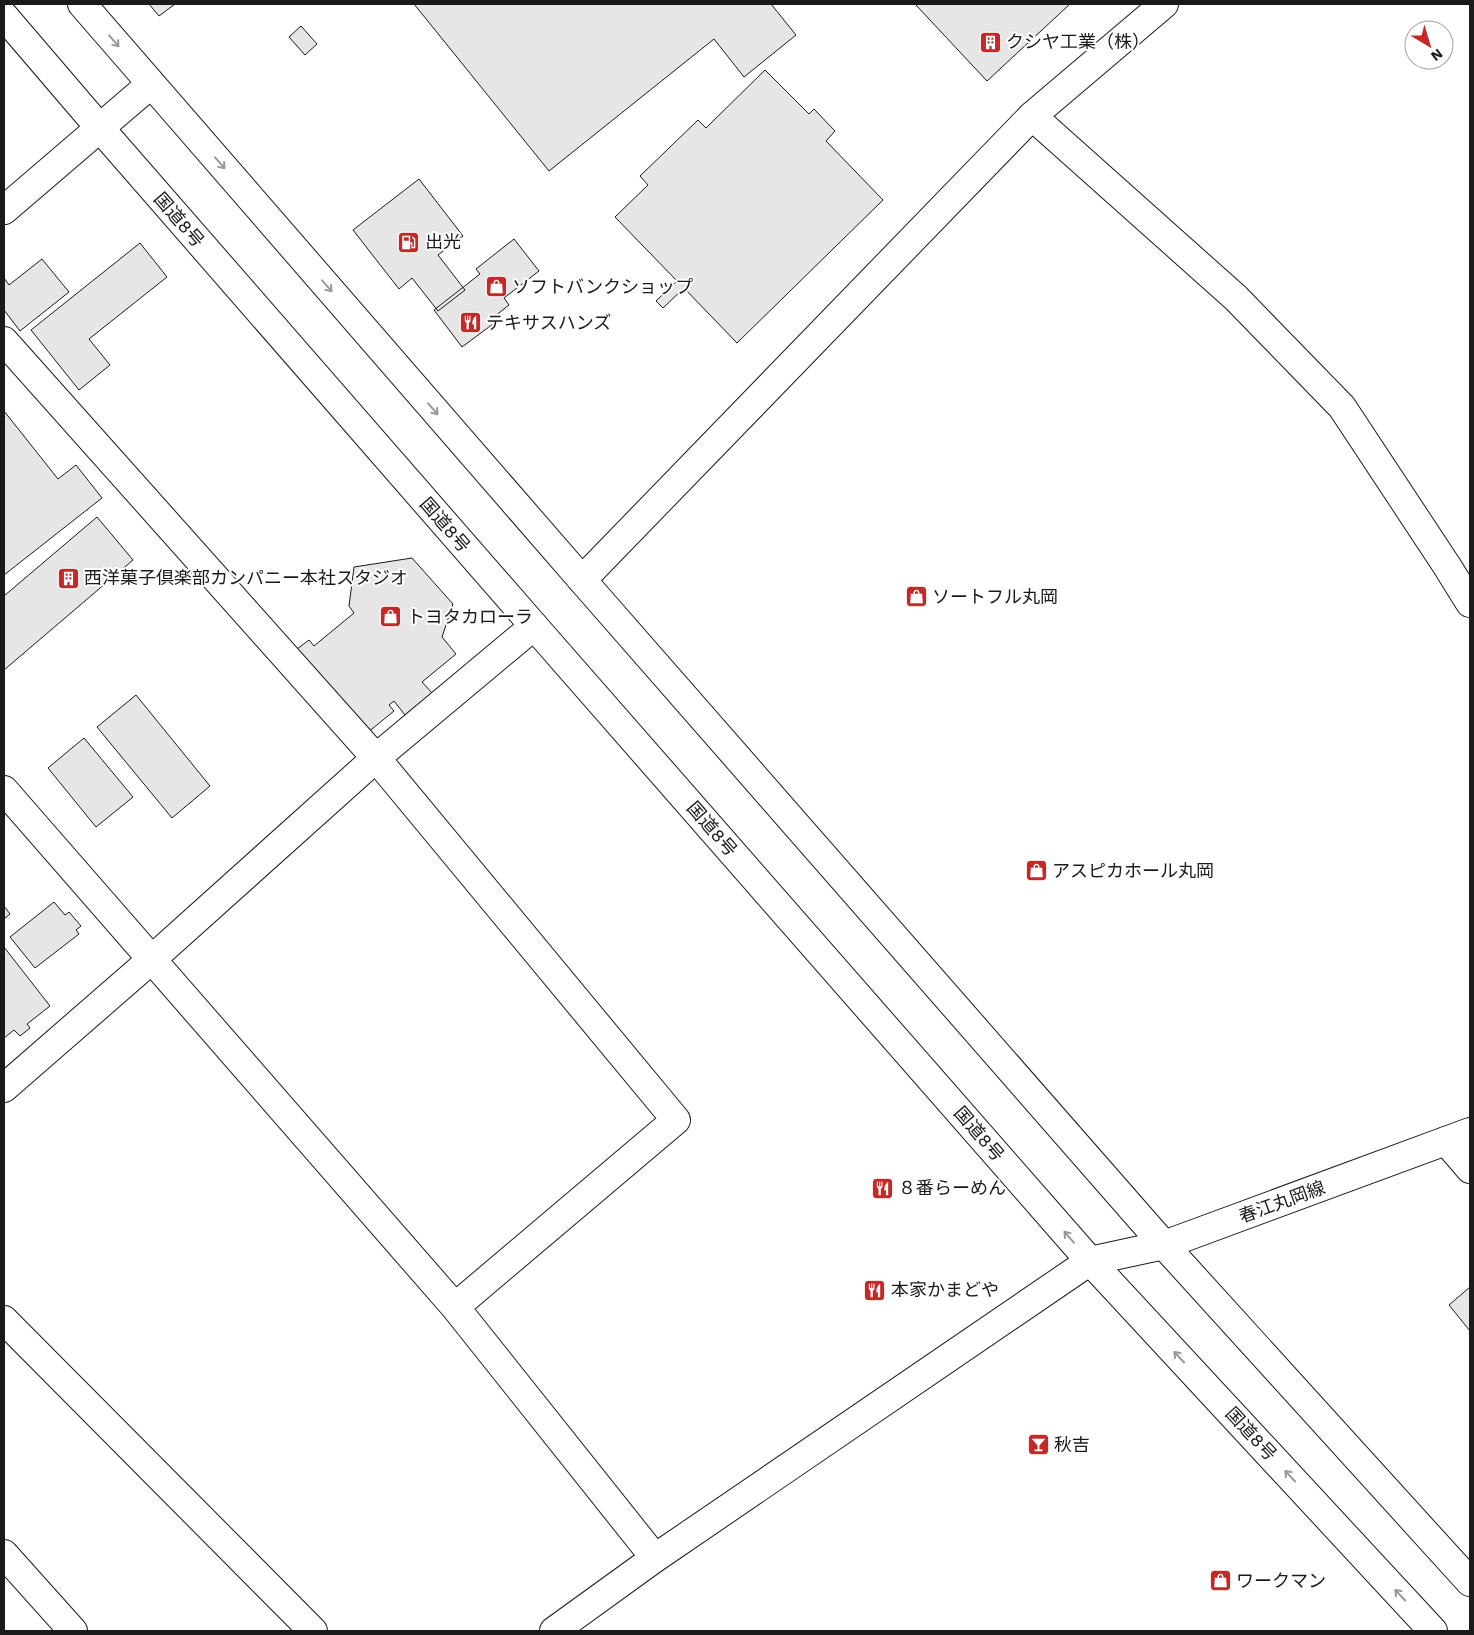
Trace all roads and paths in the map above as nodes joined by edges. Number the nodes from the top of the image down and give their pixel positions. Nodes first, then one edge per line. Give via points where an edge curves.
1 (82, 4) edge
2 (1164, 4) edge
3 (4, 16) edge
4 (151, 84) junction
5 (1032, 116) junction
6 (98, 127) junction
7 (4, 210) edge
8 (4, 341) edge
9 (582, 580) junction
10 (1470, 603) edge
11 (534, 626) junction
12 (376, 758) junction
13 (4, 790) edge
14 (151, 960) junction
15 (4, 1088) edge
16 (1458, 1136) edge
17 (1470, 1169) edge
18 (1164, 1245) junction
19 (1090, 1261) junction
20 (455, 1307) junction
21 (4, 1320) edge
22 (4, 1554) edge
23 (655, 1558) junction
24 (1470, 1582) edge
25 (73, 1631) edge
26 (314, 1631) edge
27 (554, 1631) edge
28 (1431, 1631) edge

1 -> 4 main road
2 - 5 main road
3 - 6 main road, 国道8号
4 - 6 main road
4 -> 9 main road
5 - 9 main road
5 - 10 main road via 1236,298 1342,407
6 - 7 main road
6 - 11 main road, 国道8号
8 - 12 main road
9 - 18 main road
11 - 12 main road
19 -> 11 main road, 国道8号
12 - 14 main road
12 - 20 main road via 676,1120
13 - 14 main road
14 - 15 main road
14 - 20 main road
16 - 17 main road
16 - 18 main road, 春江丸岡線
18 - 19 main road, 春江丸岡線
18 - 24 main road
19 - 23 main road
28 -> 19 main road, 国道8号
20 - 23 main road
21 - 26 main road
22 - 25 main road
23 - 27 main road

